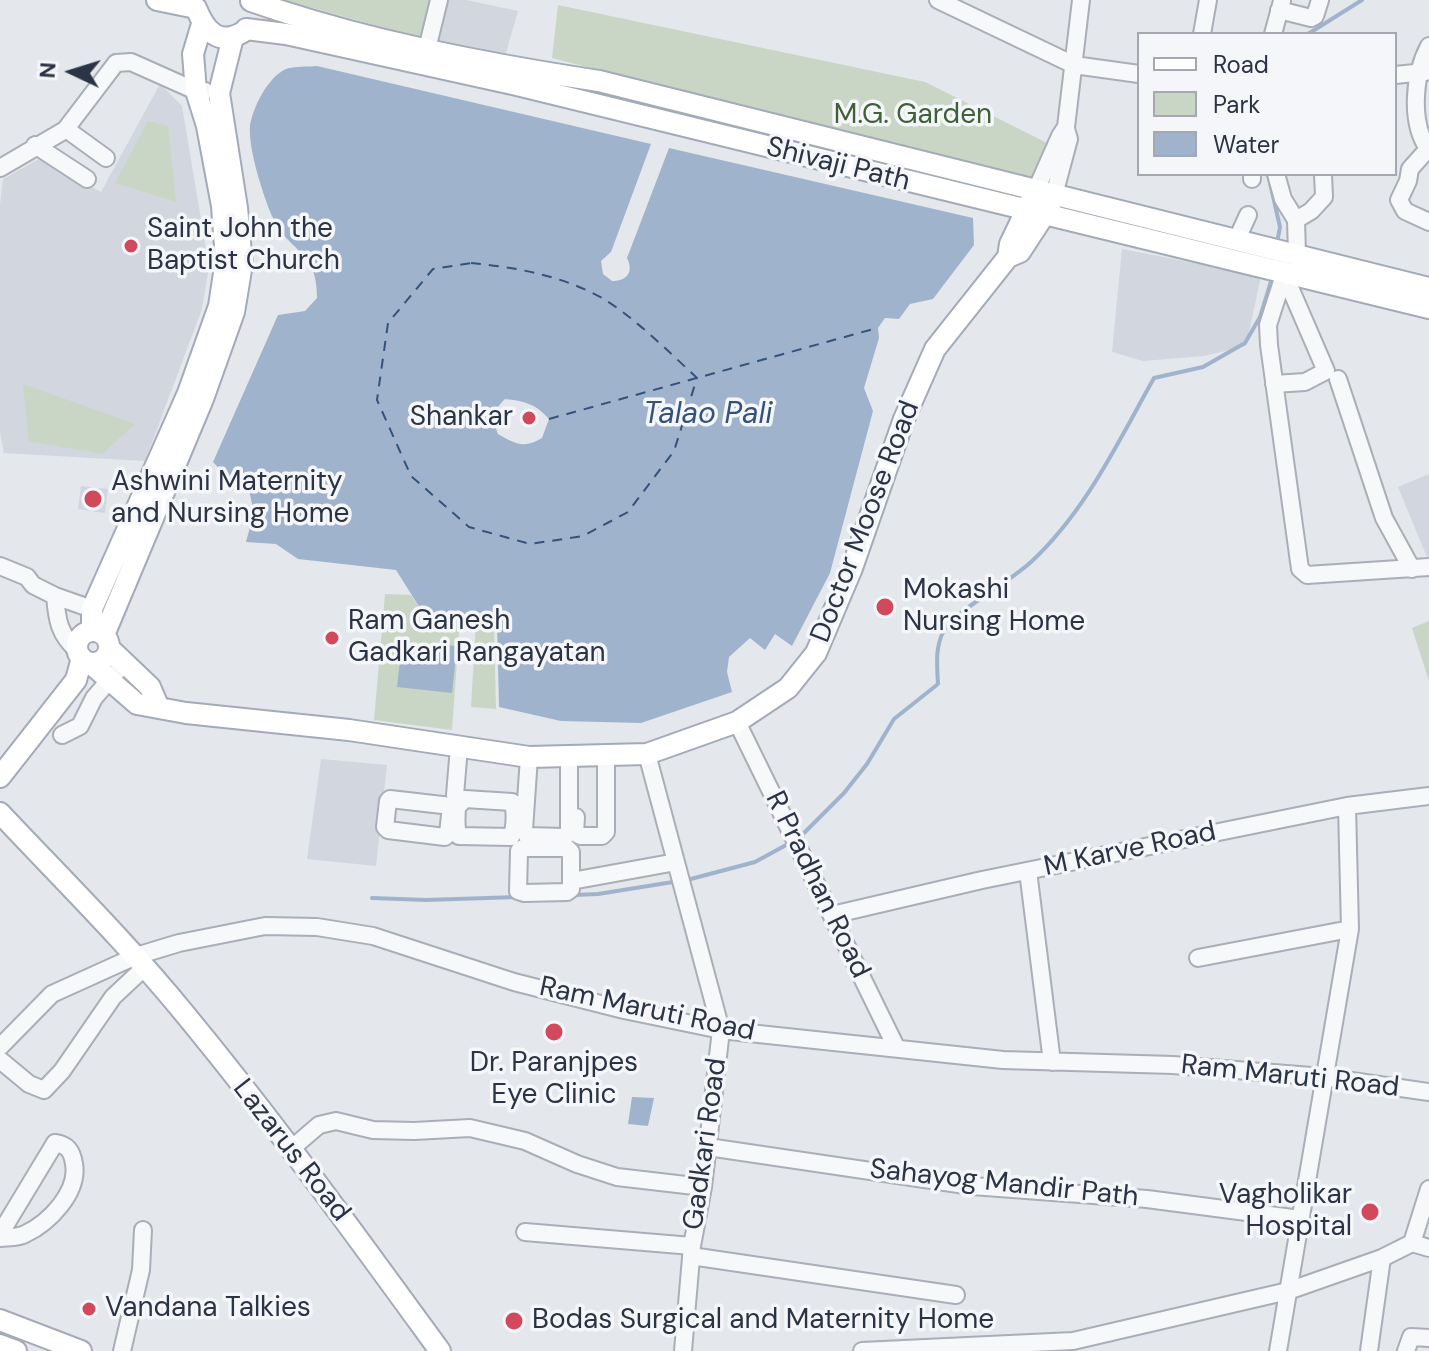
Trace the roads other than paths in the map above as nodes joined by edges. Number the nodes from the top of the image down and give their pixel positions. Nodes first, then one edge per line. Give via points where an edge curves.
1 (157, 0) edge
2 (250, 0) edge
3 (439, 0) edge
4 (938, 0) edge
5 (1081, 0) edge
6 (1208, 0) edge
7 (1320, 0) edge
8 (1280, 5) edge
9 (199, 16) junction
10 (1202, 32) edge
11 (1273, 32) edge
12 (239, 33) junction
13 (1429, 46) edge
14 (427, 49) junction
15 (1074, 65) junction
16 (1424, 72) edge
17 (1137, 74) edge
18 (1397, 75) edge
19 (196, 91) junction
20 (219, 93) junction
21 (66, 129) junction
22 (35, 145) junction
23 (1429, 149) edge
24 (106, 158) dead end
25 (0, 168) edge
26 (1277, 176) edge
27 (1323, 176) edge
28 (87, 179) dead end
29 (1045, 192) junction
30 (1036, 214) junction
31 (1248, 215) dead end
32 (1296, 220) junction
33 (1429, 222) edge
34 (1237, 239) junction
35 (1283, 251) junction
36 (1283, 278) junction
37 (1429, 288) edge
38 (1429, 308) edge
39 (1276, 328) dead end
40 (1269, 345) junction
41 (1338, 379) dead end
42 (1274, 384) junction
43 (0, 566) edge
44 (1421, 568) edge
45 (55, 596) junction
46 (92, 609) junction
47 (102, 638) junction
48 (83, 658) junction
49 (125, 662) junction
50 (108, 680) junction
51 (159, 708) junction
52 (737, 722) junction
53 (62, 735) dead end
54 (454, 746) junction
55 (647, 754) junction
56 (606, 755) junction
57 (573, 756) junction
58 (529, 757) junction
59 (0, 777) edge
60 (411, 793) dead end
61 (1429, 796) edge
62 (1347, 806) junction
63 (0, 813) edge
64 (574, 841) dead end
65 (676, 862) junction
66 (1028, 871) junction
67 (832, 915) junction
68 (1350, 929) junction
69 (1198, 958) dead end
70 (141, 962) junction
71 (721, 1030) junction
72 (0, 1047) edge
73 (896, 1047) junction
74 (0, 1060) edge
75 (1052, 1062) junction
76 (1324, 1077) junction
77 (1429, 1092) edge
78 (708, 1147) junction
79 (291, 1149) junction
80 (703, 1187) junction
81 (1429, 1189) edge
82 (1300, 1219) junction
83 (143, 1230) dead end
84 (525, 1232) dead end
85 (0, 1236) edge
86 (1412, 1243) junction
87 (1429, 1248) edge
88 (692, 1251) junction
89 (1382, 1258) junction
90 (1288, 1291) junction
91 (956, 1295) dead end
92 (0, 1320) edge
93 (0, 1327) edge
94 (1429, 1338) edge
95 (0, 1345) edge
96 (992, 1347) edge
97 (16, 1351) edge
98 (56, 1351) edge
99 (81, 1351) edge
100 (122, 1351) edge
101 (440, 1351) edge
102 (683, 1351) edge
103 (862, 1351) edge
104 (1278, 1351) edge
105 (1369, 1351) edge
106 (1406, 1351) edge

1 - 9 main road
2 - 12 main road via 252,16
2 - 14 main road, Shivaji Path via 313,22
3 - 14 street
4 - 15 street
5 - 15 street
6 - 10 street
7 - 8 street via 1311,18
8 - 11 street
9 - 12 main road, Shivaji Path via 215,36
9 - 19 main road via 193,54
12 - 20 main road
12 - 30 main road, Shivaji Path via 286,34 517,85
13 - 16 street
14 - 29 main road, Shivaji Path via 599,81
15 - 17 street
15 - 29 street via 1066,127
16 - 18 street
16 - 23 street via 1416,96 1420,138
19 - 20 street
19 - 21 street via 131,62 116,63
19 - 46 main road via 222,206 226,260 219,306 188,393
20 - 47 main road via 242,264 234,312
21 - 22 street
21 - 24 street
22 - 25 street
22 - 28 street
23 - 33 street via 1410,169 1399,200 1405,211
26 - 32 street
27 - 32 street via 1324,197
29 - 30 main road, Doctor Moose Road
29 - 34 main road, Shivaji Path
30 - 36 main road, Shivaji Path
30 - 52 main road, Doctor Moose Road via 1020,252 1008,257 935,349 816,653 788,688
31 - 34 street
32 - 35 street
34 - 35 main road, Shivaji Path
35 - 37 main road, Shivaji Path
36 - 38 main road, Shivaji Path
36 - 40 street via 1268,325
36 - 42 street via 1326,371 1305,382
39 - 40 street via 1278,344
40 - 42 street
41 - 44 street via 1384,518
42 - 44 street via 1300,569 1307,575
43 - 45 street
45 - 46 street
45 - 48 street via 58,627
46 - 47 main road
47 - 48 main road via 102,660
47 - 48 main road via 80,639
47 - 49 main road
48 - 50 main road, Doctor Moose Road
48 - 59 main road via 76,680
49 - 50 street
49 - 51 main road via 150,687
50 - 51 main road, Doctor Moose Road via 137,704
50 - 53 street via 80,726
51 - 54 main road, Doctor Moose Road
52 - 55 main road, Doctor Moose Road
52 - 67 street, R Pradhan Road
54 - 58 main road, Doctor Moose Road
54 - 60 street via 452,801
55 - 56 main road, Doctor Moose Road
55 - 65 street, Gadkari Road
56 - 57 main road, Doctor Moose Road
56 - 57 street via 602,836 575,833
57 - 58 main road, Doctor Moose Road
57 - 58 street via 569,833 564,837 527,836 524,830
61 - 62 street, M Karve Road
62 - 66 street, M Karve Road
62 - 68 street
63 - 70 main road, Lazarus Road
64 - 65 street via 574,881
65 - 71 street, Gadkari Road
66 - 67 street, M Karve Road
66 - 75 street
67 - 73 street, R Pradhan Road
68 - 69 street
68 - 76 street
70 - 71 street, Ram Maruti Road via 179,943 265,926 317,927 373,936 528,986
70 - 72 street, Ram Maruti Road via 52,994
70 - 74 street via 44,1090
70 - 79 main road, Lazarus Road
71 - 73 street, Ram Maruti Road
71 - 78 street, Gadkari Road
73 - 75 street, Ram Maruti Road
75 - 76 street, Ram Maruti Road
76 - 77 street, Ram Maruti Road
76 - 82 street
78 - 80 street, Gadkari Road
78 - 82 street, Sahayog Mandir Path via 972,1186 1147,1199
79 - 80 street via 319,1125 336,1121 373,1130 470,1128 525,1141 617,1177
79 - 101 main road, Lazarus Road
80 - 88 street, Gadkari Road
81 - 86 street
82 - 90 street
83 - 100 street via 141,1270
84 - 88 street
85 - 85 street via 55,1143 65,1145 73,1153 76,1172 71,1190 24,1236
86 - 87 street
86 - 89 street
88 - 91 street
88 - 102 street, Gadkari Road
89 - 90 street
89 - 105 street
90 - 96 street via 1073,1341
90 - 104 street
92 - 99 main road
93 - 98 main road
94 - 106 street via 1411,1337
95 - 97 main road
96 - 103 street

